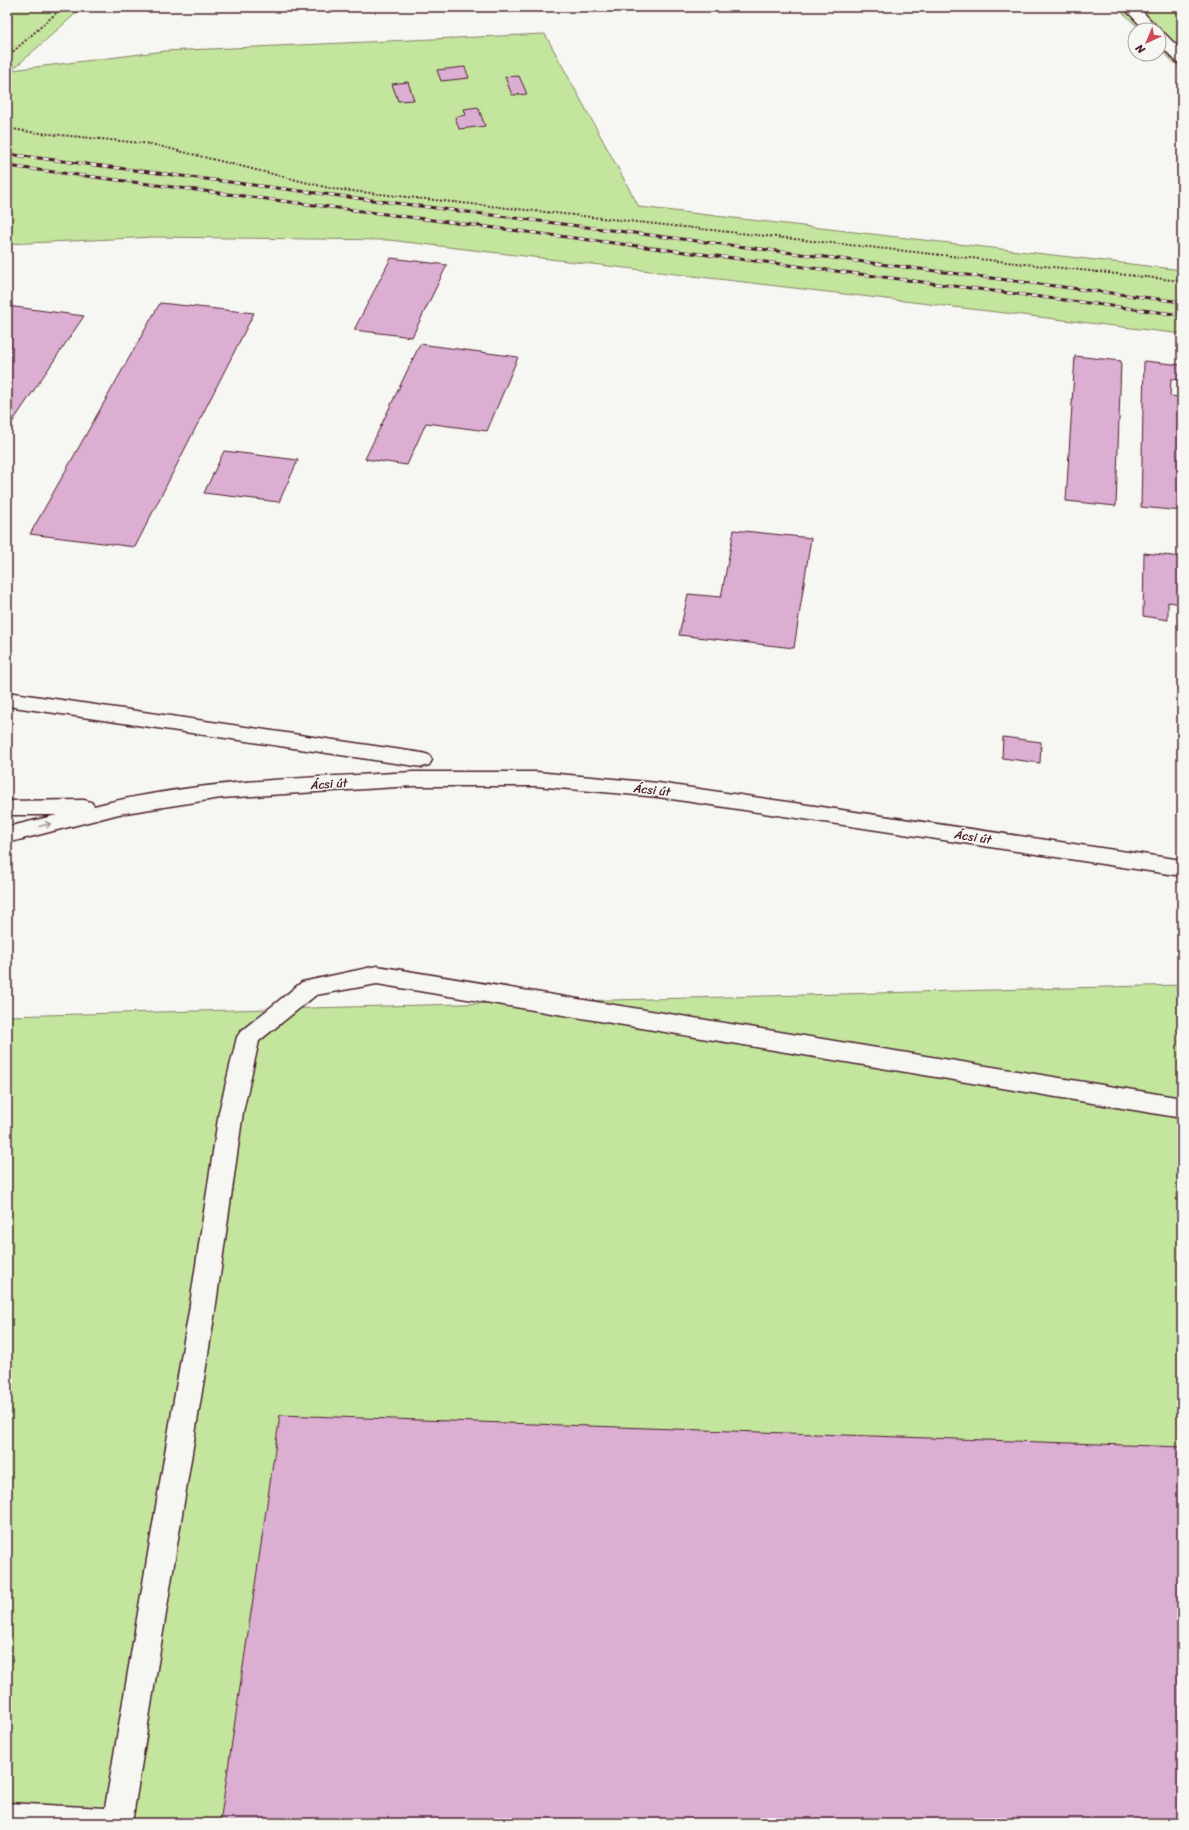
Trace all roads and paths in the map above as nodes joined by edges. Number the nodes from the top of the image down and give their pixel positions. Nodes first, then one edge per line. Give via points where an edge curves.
1 (63, 7) edge
2 (1130, 7) edge
3 (1145, 22) edge
4 (1167, 44) edge
5 (7, 57) edge
6 (1182, 59) edge
7 (7, 128) edge
8 (1182, 281) edge
9 (7, 699) edge
10 (422, 760) dead end
11 (119, 807) junction
12 (7, 808) edge
13 (7, 835) edge
14 (1182, 868) edge
15 (1182, 1108) edge
16 (7, 1818) edge
17 (107, 1823) edge
18 (117, 1823) edge

1 - 5 path
2 - 3 main road
4 - 6 main road
7 - 8 path via 151,144 332,189
9 - 10 main road
11 - 12 main road, Ácsi út
13 -> 11 main road, Ácsi út
11 - 14 main road, Ácsi út via 221,791 413,779 536,779 658,790
15 - 18 main road via 377,975 310,988 249,1037 231,1112 202,1311
16 - 17 main road

